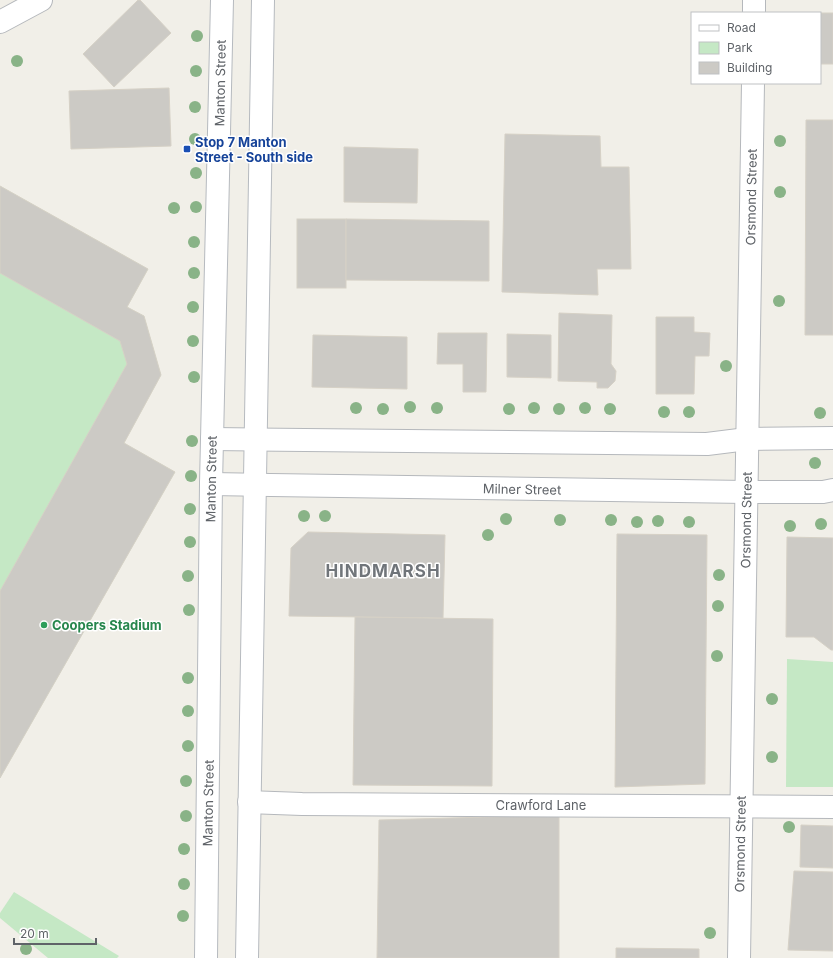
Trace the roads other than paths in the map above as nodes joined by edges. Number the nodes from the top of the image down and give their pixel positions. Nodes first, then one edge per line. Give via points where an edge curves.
1 (40, 0) edge
2 (222, 0) edge
3 (263, 0) edge
4 (754, 0) edge
5 (754, 12) edge
6 (0, 22) edge
7 (753, 84) edge
8 (833, 438) edge
9 (212, 439) junction
10 (255, 439) junction
11 (747, 439) junction
12 (211, 484) junction
13 (254, 485) junction
14 (833, 490) edge
15 (746, 492) junction
16 (249, 802) junction
17 (741, 806) junction
18 (833, 807) edge
19 (206, 958) edge
20 (247, 958) edge
21 (739, 958) edge

1 - 6 street
2 - 9 street, Manton Street
3 - 10 street
4 - 5 street
7 - 11 street, Orsmond Street
8 - 11 street
9 - 10 street
9 - 12 street, Manton Street
10 - 11 street via 707,444
10 - 13 street
11 - 15 street, Orsmond Street
12 - 13 street, Milner Street
12 - 19 street, Manton Street
13 - 15 street, Milner Street
13 - 16 street
14 - 15 street, Milner Street
15 - 17 street, Orsmond Street
16 - 17 street, Crawford Lane
16 - 20 street
17 - 18 street, Crawford Lane
17 - 21 street, Orsmond Street

